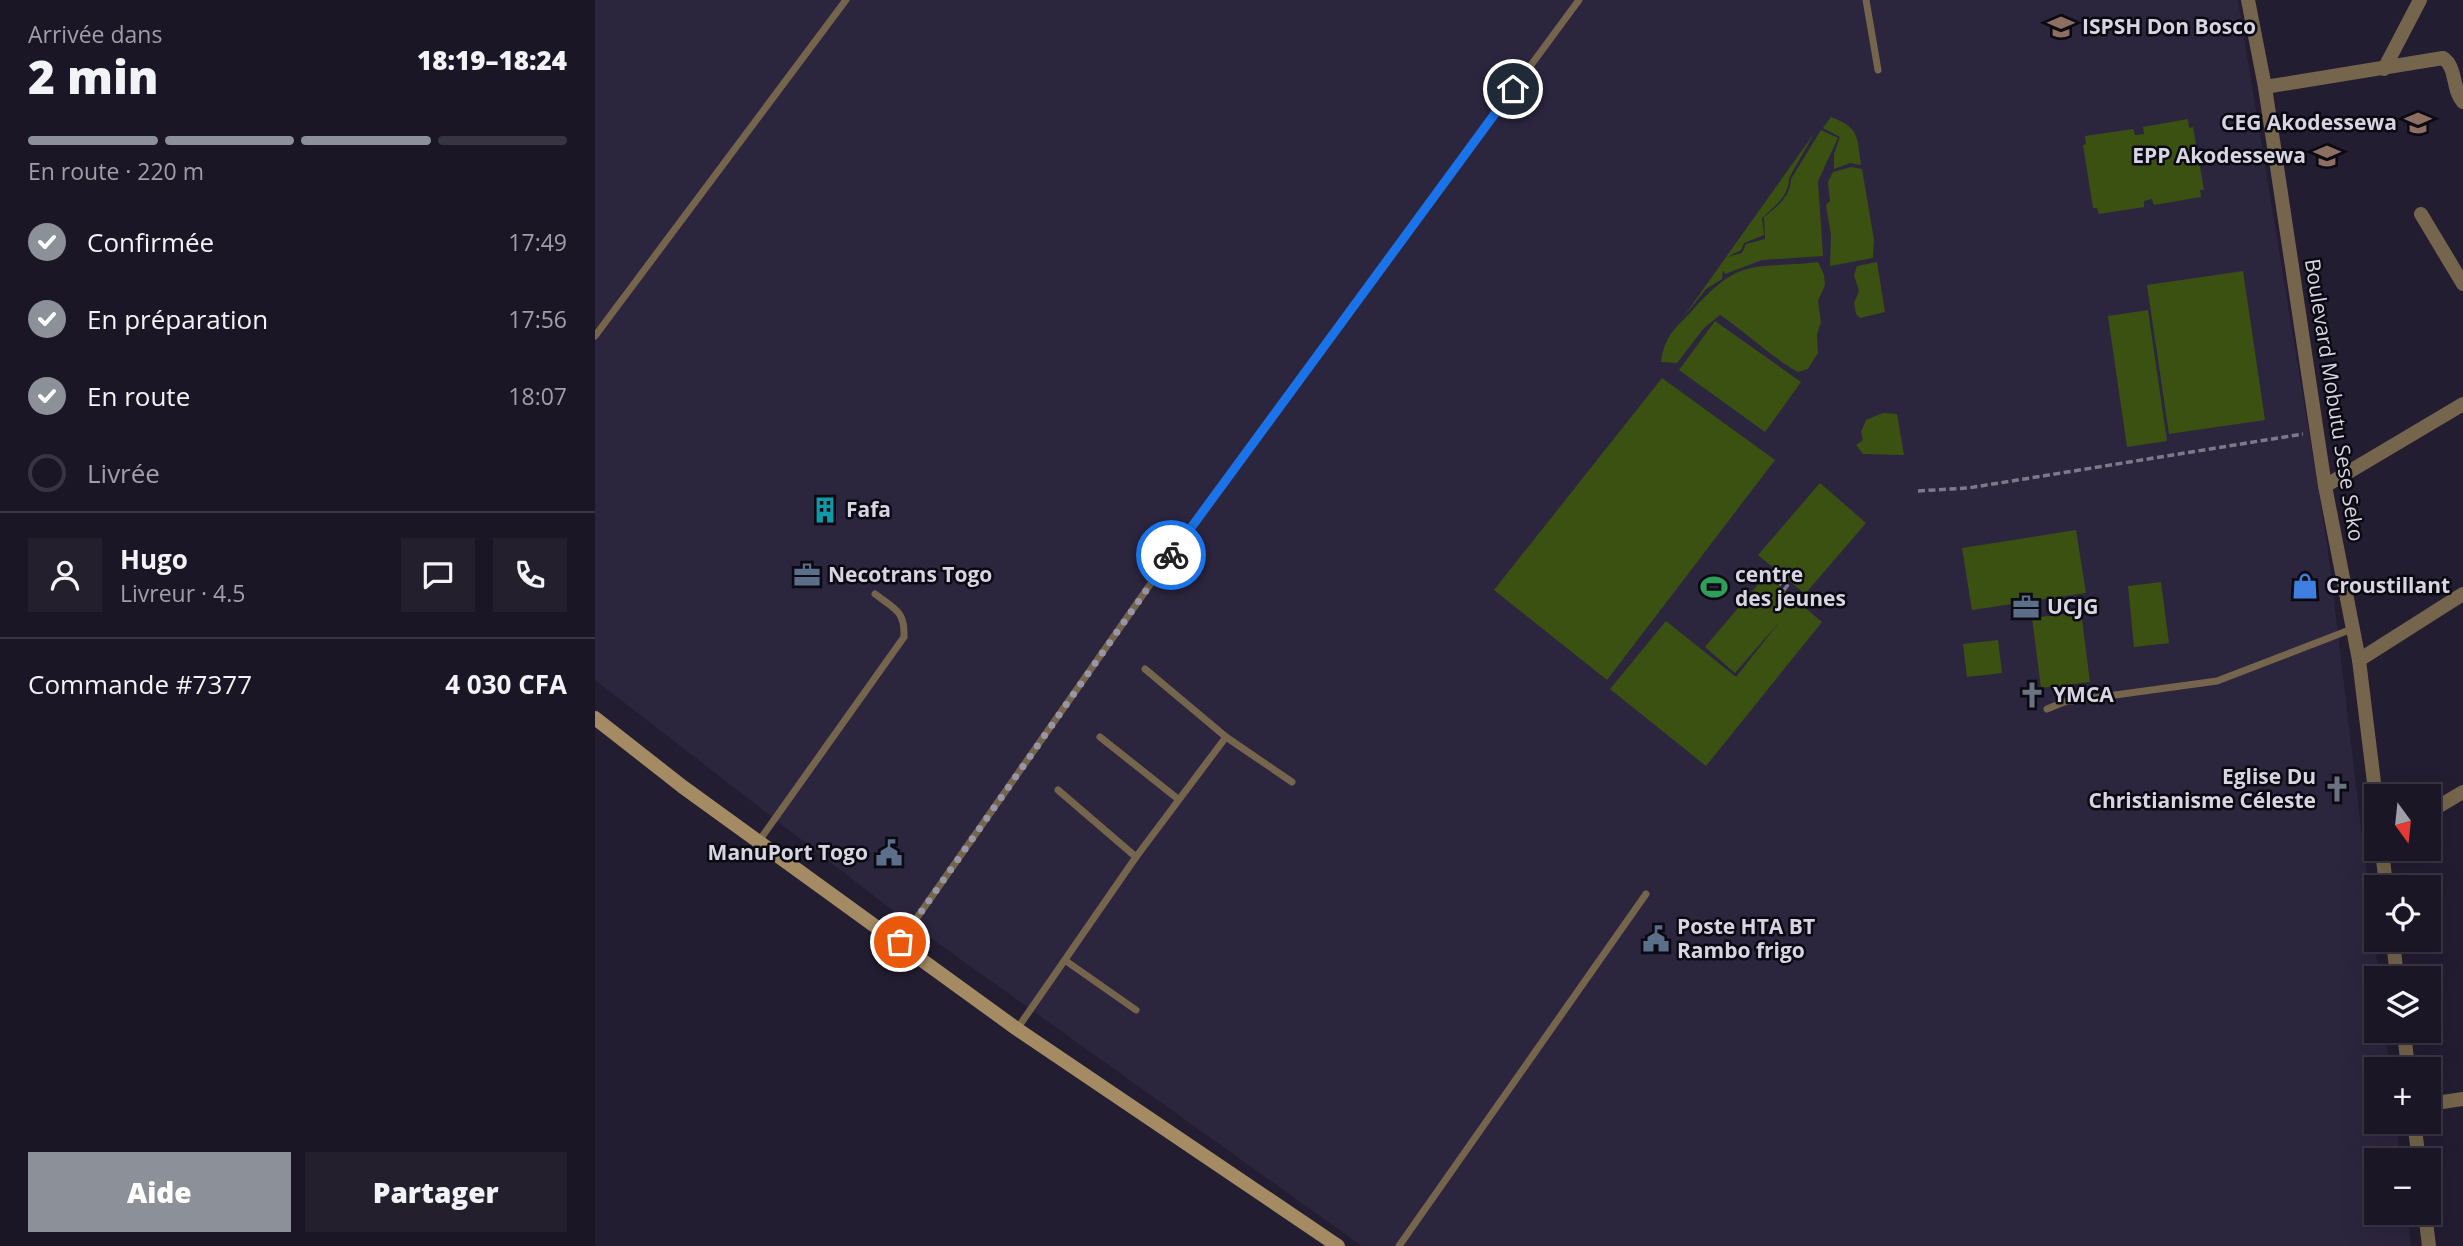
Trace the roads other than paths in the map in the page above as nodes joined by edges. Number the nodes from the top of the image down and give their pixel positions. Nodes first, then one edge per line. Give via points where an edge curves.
1 (846, 0) edge
2 (1579, 0) edge
3 (1866, 0) edge
4 (2248, 0) edge
5 (2420, 0) edge
6 (2384, 69) junction
7 (1878, 70) dead end
8 (2265, 87) junction
9 (2463, 102) edge
10 (2421, 214) dead end
11 (2463, 285) edge
12 (595, 337) edge
13 (2463, 404) edge
14 (2325, 486) junction
15 (876, 594) dead end
16 (2463, 594) edge
17 (2353, 629) junction
18 (2359, 660) junction
19 (1145, 669) dead end
20 (2047, 709) dead end
21 (595, 718) edge
22 (1100, 737) dead end
23 (1226, 737) junction
24 (1292, 782) dead end
25 (2374, 784) edge
26 (1058, 790) dead end
27 (2463, 792) edge
28 (1178, 799) junction
29 (2441, 805) edge
30 (758, 841) junction
31 (1136, 857) junction
32 (1646, 894) dead end
33 (900, 942) junction
34 (1066, 961) junction
35 (1136, 1010) dead end
36 (1017, 1029) junction
37 (2463, 1099) edge
38 (2441, 1102) edge
39 (2426, 1225) edge
40 (1338, 1246) edge
41 (1399, 1246) edge
42 (2429, 1246) edge

1 - 12 lane
2 - 33 lane via 1184,536
3 - 7 lane
4 - 8 street, Boulevard Mobutu Sese Seko
5 - 6 street
6 - 8 street
6 - 9 street via 2447,59
8 - 14 street, Boulevard Mobutu Sese Seko
10 - 11 street
13 - 14 street
14 - 17 street, Boulevard Mobutu Sese Seko
15 - 30 lane via 905,620 904,638
16 - 18 street
17 - 18 street, Boulevard Mobutu Sese Seko
17 - 20 lane via 2217,681 2064,702
18 - 25 street, Boulevard Mobutu Sese Seko
19 - 23 lane
21 - 30 main road
22 - 28 lane
23 - 24 lane
23 - 28 lane
26 - 31 lane
27 - 29 street
28 - 31 lane
30 - 33 main road
31 - 34 lane
32 - 41 lane
33 - 36 main road
34 - 35 lane
34 - 36 lane
36 - 40 main road
37 - 38 street
39 - 42 street

